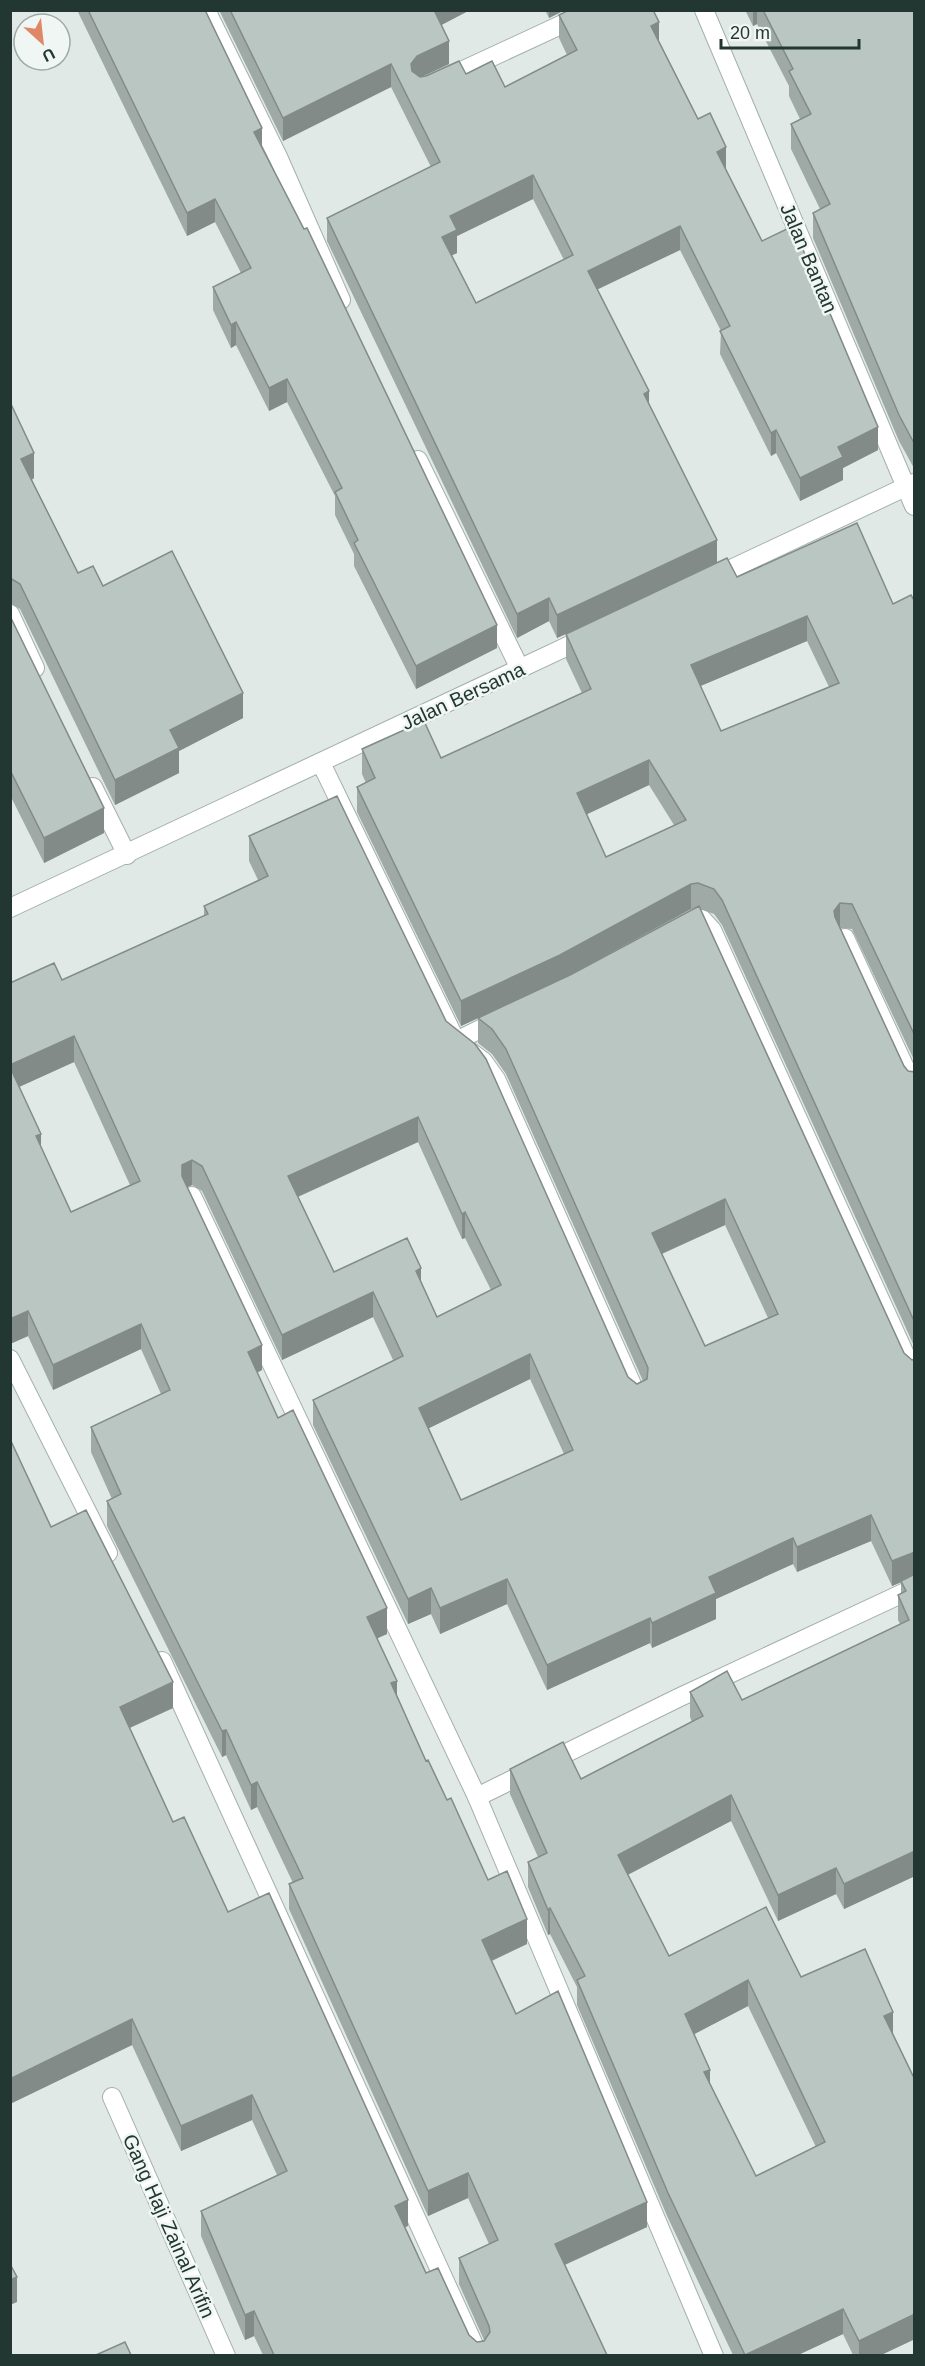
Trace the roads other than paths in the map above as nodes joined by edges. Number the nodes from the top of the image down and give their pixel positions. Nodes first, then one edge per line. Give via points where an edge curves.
1 (206, 10) edge
2 (593, 10) edge
3 (704, 10) edge
4 (422, 89) edge
5 (347, 313) edge
6 (408, 440) edge
7 (910, 485) edge
8 (915, 506) edge
9 (691, 588) edge
10 (10, 614) edge
11 (606, 628) edge
12 (520, 669) junction
13 (42, 682) edge
14 (321, 763) junction
15 (87, 774) edge
16 (127, 855) junction
17 (10, 908) edge
18 (667, 934) edge
19 (845, 938) edge
20 (514, 1012) edge
21 (456, 1041) junction
22 (915, 1087) edge
23 (192, 1196) edge
24 (10, 1359) edge
25 (915, 1374) edge
26 (638, 1398) edge
27 (115, 1568) edge
28 (915, 1588) edge
29 (152, 1641) edge
30 (477, 1797) junction
31 (112, 2097) dead end
32 (226, 2355) edge
33 (479, 2355) edge
34 (714, 2355) edge

1 - 5 street via 279,159
2 - 4 street
3 - 7 street, Jalan Bantan
6 - 12 street
7 - 8 street, Jalan Bantan
7 - 9 street
10 - 13 street
11 - 12 street, Jalan Bersama
12 - 14 street, Jalan Bersama
14 - 16 street, Jalan Bersama
14 - 21 street
15 - 16 street
16 - 17 street, Jalan Bersama
18 - 25 street via 696,919 705,921 712,930
19 - 22 street
20 - 21 street
21 - 26 street via 483,1060 496,1078
23 - 30 street
24 - 27 street
28 - 30 street
29 - 33 street
30 - 34 street
31 - 32 street, Gang Haji Zainal Arifin

